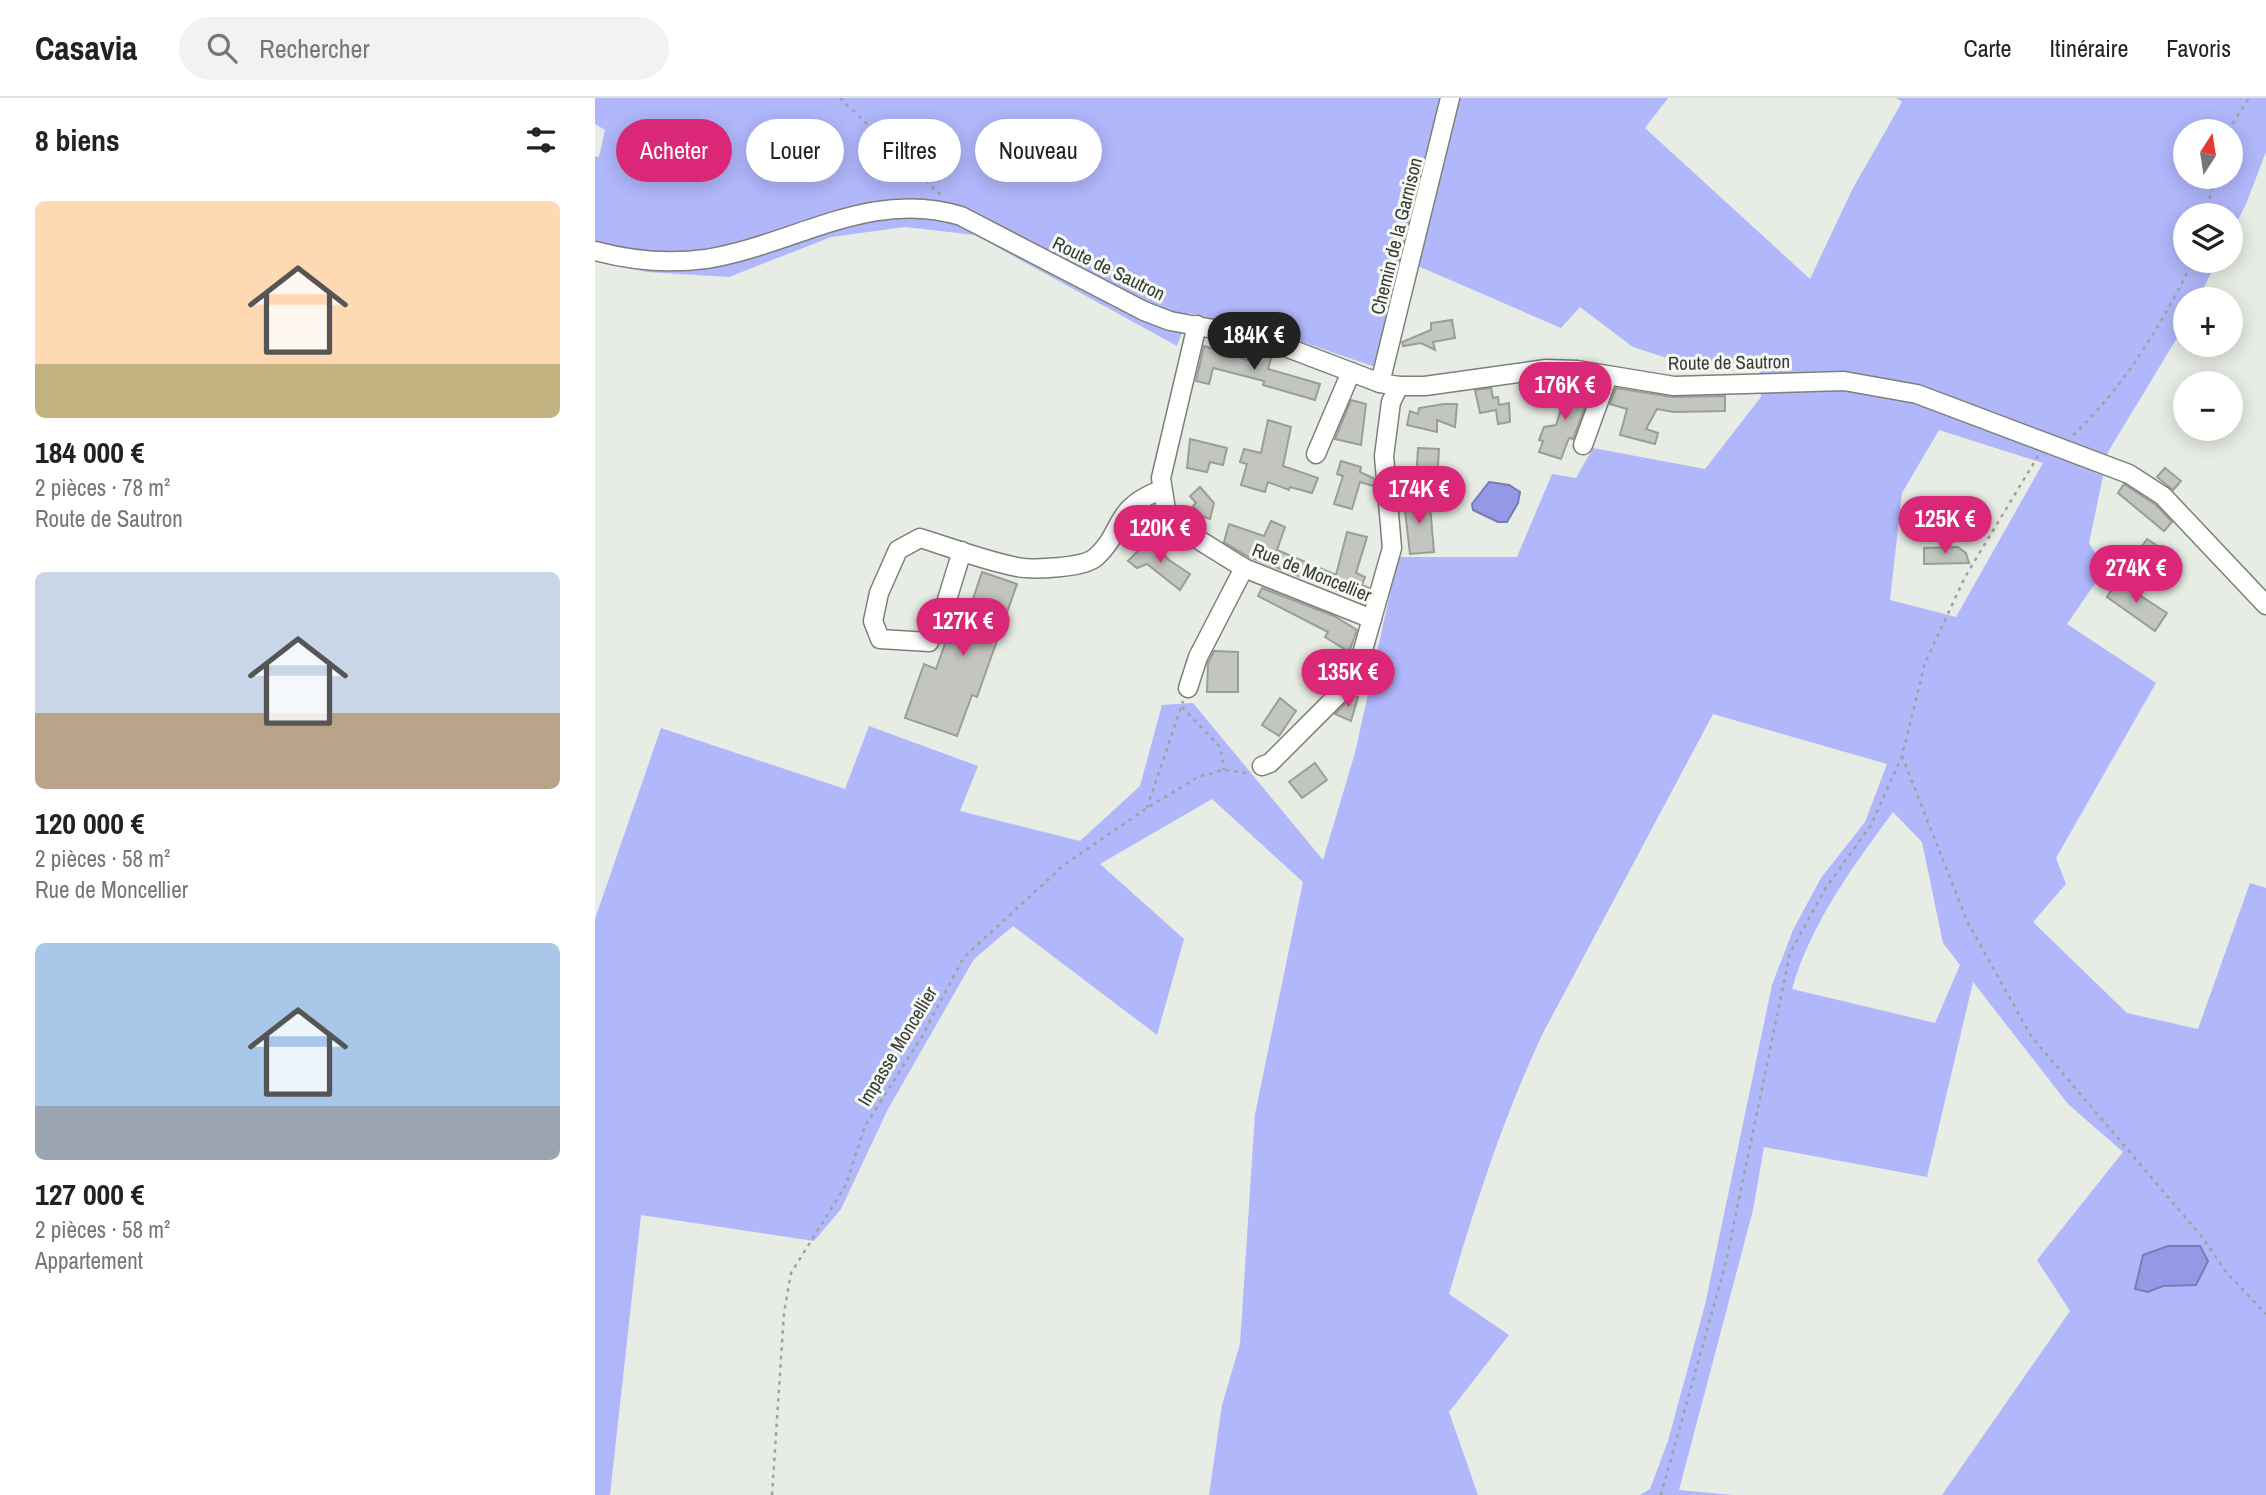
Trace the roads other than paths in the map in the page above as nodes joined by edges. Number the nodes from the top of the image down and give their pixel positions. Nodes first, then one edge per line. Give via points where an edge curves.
1 (1450, 98) edge
2 (595, 251) edge
3 (1197, 325) junction
4 (1351, 372) junction
5 (1608, 376) junction
6 (1380, 383) junction
7 (1399, 386) junction
8 (1583, 445) dead end
9 (1316, 454) dead end
10 (1161, 490) junction
11 (1166, 510) junction
12 (1122, 513) junction
13 (962, 551) junction
14 (1244, 568) junction
15 (2266, 605) edge
16 (1372, 619) junction
17 (1188, 688) road end
18 (1262, 766) road end

1 - 6 street, Chemin de la Garnison
2 - 3 street, Route de Sautron via 655,262 706,258 858,213 902,207 937,209 961,216 1144,312
3 - 4 street, Route de Sautron via 1288,348
3 - 10 street
4 - 6 street, Route de Sautron
4 - 9 street
5 - 7 street, Route de Sautron via 1546,369
5 - 8 street
5 - 15 street, Route de Sautron via 1674,386 1844,381 1882,385 1941,402 2129,474 2163,496
6 - 7 street, Route de Sautron
7 - 16 street, Rue de Moncellier via 1391,402 1384,456 1392,548
10 - 11 street
10 - 12 street
11 - 12 street
11 - 14 street, Rue de Moncellier via 1183,530
12 - 13 street via 1095,558 1079,565 1019,568
13 - 13 street via 920,538 898,550 879,593 873,621 880,639 929,642
14 - 16 street, Rue de Moncellier
14 - 17 street via 1198,657
16 - 18 street via 1355,678

